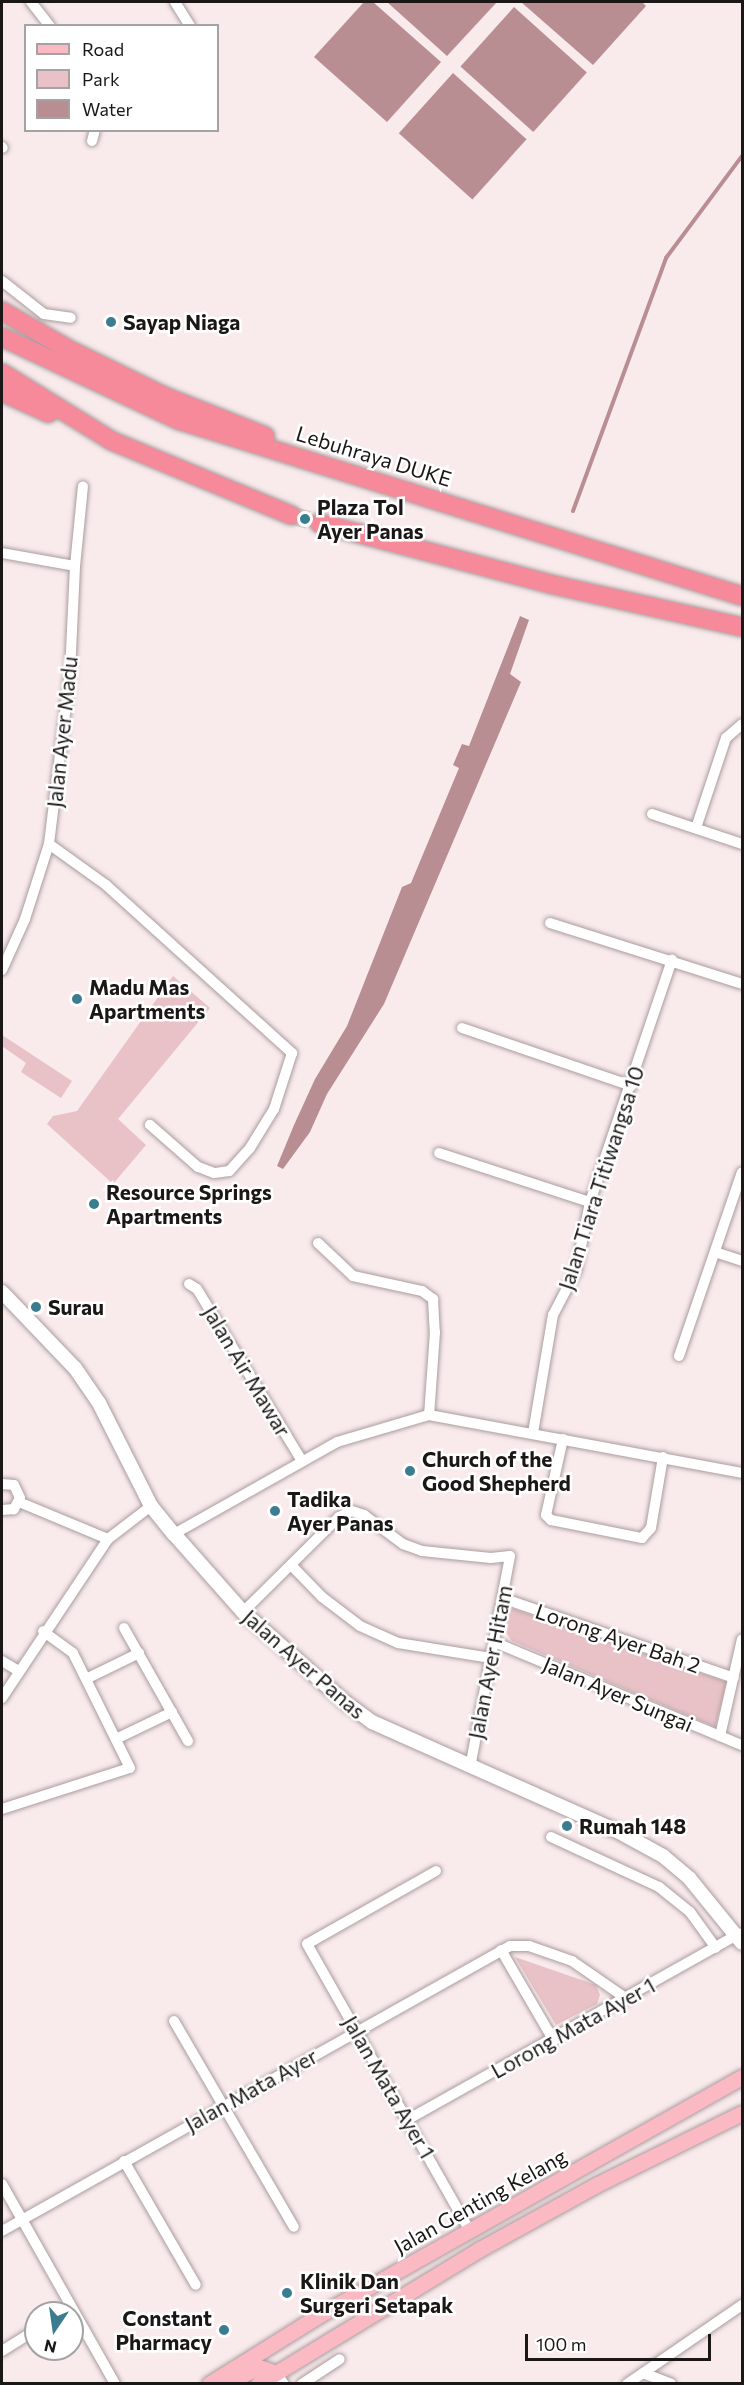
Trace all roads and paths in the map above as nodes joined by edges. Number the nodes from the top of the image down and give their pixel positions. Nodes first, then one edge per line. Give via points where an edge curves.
1 (30, 2) edge
2 (175, 2) edge
3 (190, 23) edge
4 (48, 24) edge
5 (2, 281) edge
6 (2, 310) edge
7 (71, 318) dead end
8 (2, 337) edge
9 (2, 374) edge
10 (2, 392) edge
11 (112, 441) junction
12 (324, 464) junction
13 (83, 486) dead end
14 (291, 515) tunnel mouth
15 (319, 524) tunnel mouth
16 (2, 553) edge
17 (75, 566) junction
18 (742, 596) edge
19 (742, 627) edge
20 (742, 724) edge
21 (652, 814) dead end
22 (696, 828) junction
23 (49, 844) junction
24 (742, 844) edge
25 (550, 923) dead end
26 (672, 960) junction
27 (2, 970) edge
28 (742, 984) edge
29 (462, 1028) dead end
30 (631, 1086) junction
31 (150, 1125) dead end
32 (439, 1153) dead end
33 (742, 1172) edge
34 (590, 1202) junction
35 (318, 1243) dead end
36 (715, 1252) junction
37 (742, 1261) edge
38 (189, 1284) dead end
39 (2, 1292) edge
40 (679, 1356) dead end
41 (429, 1415) junction
42 (533, 1433) junction
43 (563, 1438) junction
44 (663, 1458) junction
45 (302, 1461) junction
46 (742, 1473) edge
47 (2, 1484) edge
48 (19, 1502) junction
49 (151, 1506) junction
50 (2, 1510) edge
51 (174, 1534) junction
52 (108, 1539) junction
53 (291, 1565) junction
54 (502, 1598) junction
55 (243, 1612) junction
56 (124, 1628) dead end
57 (43, 1631) junction
58 (742, 1639) edge
59 (494, 1642) junction
60 (140, 1653) junction
61 (491, 1658) junction
62 (2, 1661) edge
63 (17, 1670) junction
64 (88, 1678) junction
65 (734, 1678) junction
66 (2, 1698) edge
67 (172, 1712) junction
68 (720, 1736) junction
69 (118, 1738) junction
70 (188, 1741) dead end
71 (742, 1745) edge
72 (470, 1767) junction
73 (2, 1809) edge
74 (551, 1838) dead end
75 (436, 1871) dead end
76 (741, 1938) edge
77 (716, 1948) junction
78 (501, 1950) junction
79 (627, 1999) junction
80 (174, 2021) dead end
81 (357, 2031) junction
82 (554, 2041) junction
83 (742, 2077) edge
84 (223, 2106) junction
85 (742, 2113) edge
86 (407, 2120) junction
87 (124, 2161) junction
88 (2, 2184) edge
89 (21, 2219) junction
90 (294, 2227) dead end
91 (2, 2231) edge
92 (470, 2231) junction
93 (196, 2284) dead end
94 (64, 2301) edge
95 (742, 2305) edge
96 (84, 2335) edge
97 (24, 2337) edge
98 (2, 2351) edge
99 (340, 2360) dead end
100 (643, 2373) junction
101 (280, 2378) edge
102 (115, 2384) edge
103 (209, 2384) edge
104 (225, 2384) edge
105 (258, 2384) edge
106 (302, 2384) edge
107 (627, 2384) edge
108 (671, 2384) edge

1 - 4 street
2 - 3 street
5 - 7 street via 44,315
6 - 12 highway via 68,349 164,396 247,428
8 - 12 highway, Lebuhraya DUKE via 178,420
9 - 11 highway
10 - 11 highway
11 - 14 highway
12 - 18 highway, Lebuhraya DUKE
13 - 17 street, Jalan Ayer Madu
15 - 19 highway via 554,585
16 - 17 street
17 - 23 street, Jalan Ayer Madu via 70,673
20 - 22 street via 726,738
21 - 22 street
22 - 24 street
23 - 27 street, Jalan Ayer Madu via 25,920
23 - 31 street via 106,885 292,1053 274,1109 250,1148 229,1171 214,1173 198,1167
25 - 26 street
26 - 28 street
26 - 30 street, Jalan Tiara Titiwangsa 10
29 - 30 street
30 - 34 street, Jalan Tiara Titiwangsa 10
32 - 34 street
33 - 36 street
34 - 42 street, Jalan Tiara Titiwangsa 10 via 576,1271 553,1315
35 - 41 street via 354,1276 422,1291 433,1299 435,1332
36 - 37 street
36 - 40 street
38 - 45 street, Jalan Air Mawar via 197,1289
39 - 49 street, Jalan Ayer Panas via 75,1368 99,1403
41 - 42 street
41 - 45 street via 363,1432
42 - 43 street
43 - 44 street
43 - 44 street via 546,1515 551,1520 642,1538 651,1528
44 - 46 street
45 - 51 street
47 - 48 street via 17,1489
48 - 50 street via 10,1511
48 - 52 street
49 - 51 street, Jalan Ayer Panas
49 - 52 street
51 - 55 street, Jalan Ayer Panas
52 - 57 street
53 - 54 street, Jalan Ayer Hitam via 339,1517 352,1511 364,1515 403,1544 422,1551 491,1558 510,1556
53 - 55 street
53 - 61 street via 322,1597 360,1626 398,1643
54 - 59 street, Jalan Ayer Hitam
54 - 65 street, Lorong Ayer Bah 2
55 - 72 street, Jalan Ayer Panas via 358,1713
56 - 60 street
57 - 63 street
57 - 64 street via 74,1653
58 - 65 street
59 - 61 street, Jalan Ayer Hitam
59 - 68 street, Jalan Ayer Sungai
60 - 64 street
60 - 67 street
61 - 72 street, Jalan Ayer Hitam
62 - 63 street
63 - 66 street
64 - 69 street
65 - 68 street
67 - 69 street
67 - 70 street
68 - 71 street, Jalan Ayer Sungai
69 - 73 street via 131,1763 126,1771
72 - 76 street, Jalan Ayer Panas via 623,1834 663,1856 690,1879
74 - 77 street via 659,1887 690,1912
75 - 81 street, Jalan Mata Ayer 1 via 307,1944
76 - 77 street, Lorong Mata Ayer 1
77 - 79 street, Lorong Mata Ayer 1
78 - 79 street via 530,1946 572,1960
78 - 81 street, Jalan Mata Ayer
78 - 82 street
79 - 82 street, Lorong Mata Ayer 1
80 - 84 street
81 - 84 street, Jalan Mata Ayer
81 - 86 street, Jalan Mata Ayer 1
82 - 86 street, Lorong Mata Ayer 1
83 - 92 main road, Jalan Genting Kelang
84 - 87 street, Jalan Mata Ayer
84 - 90 street
85 - 101 main road, Jalan Genting Kelang via 596,2185 480,2249
86 - 92 street, Jalan Mata Ayer 1
87 - 89 street, Jalan Mata Ayer
87 - 93 street
88 - 89 street
89 - 91 street, Jalan Mata Ayer
89 - 94 street
92 - 103 main road, Jalan Genting Kelang via 321,2314
95 - 100 street
96 - 102 street
97 - 98 street
99 - 106 street
100 - 107 street
100 - 108 street
101 - 104 main road via 259,2367
101 - 105 main road, Jalan Genting Kelang

